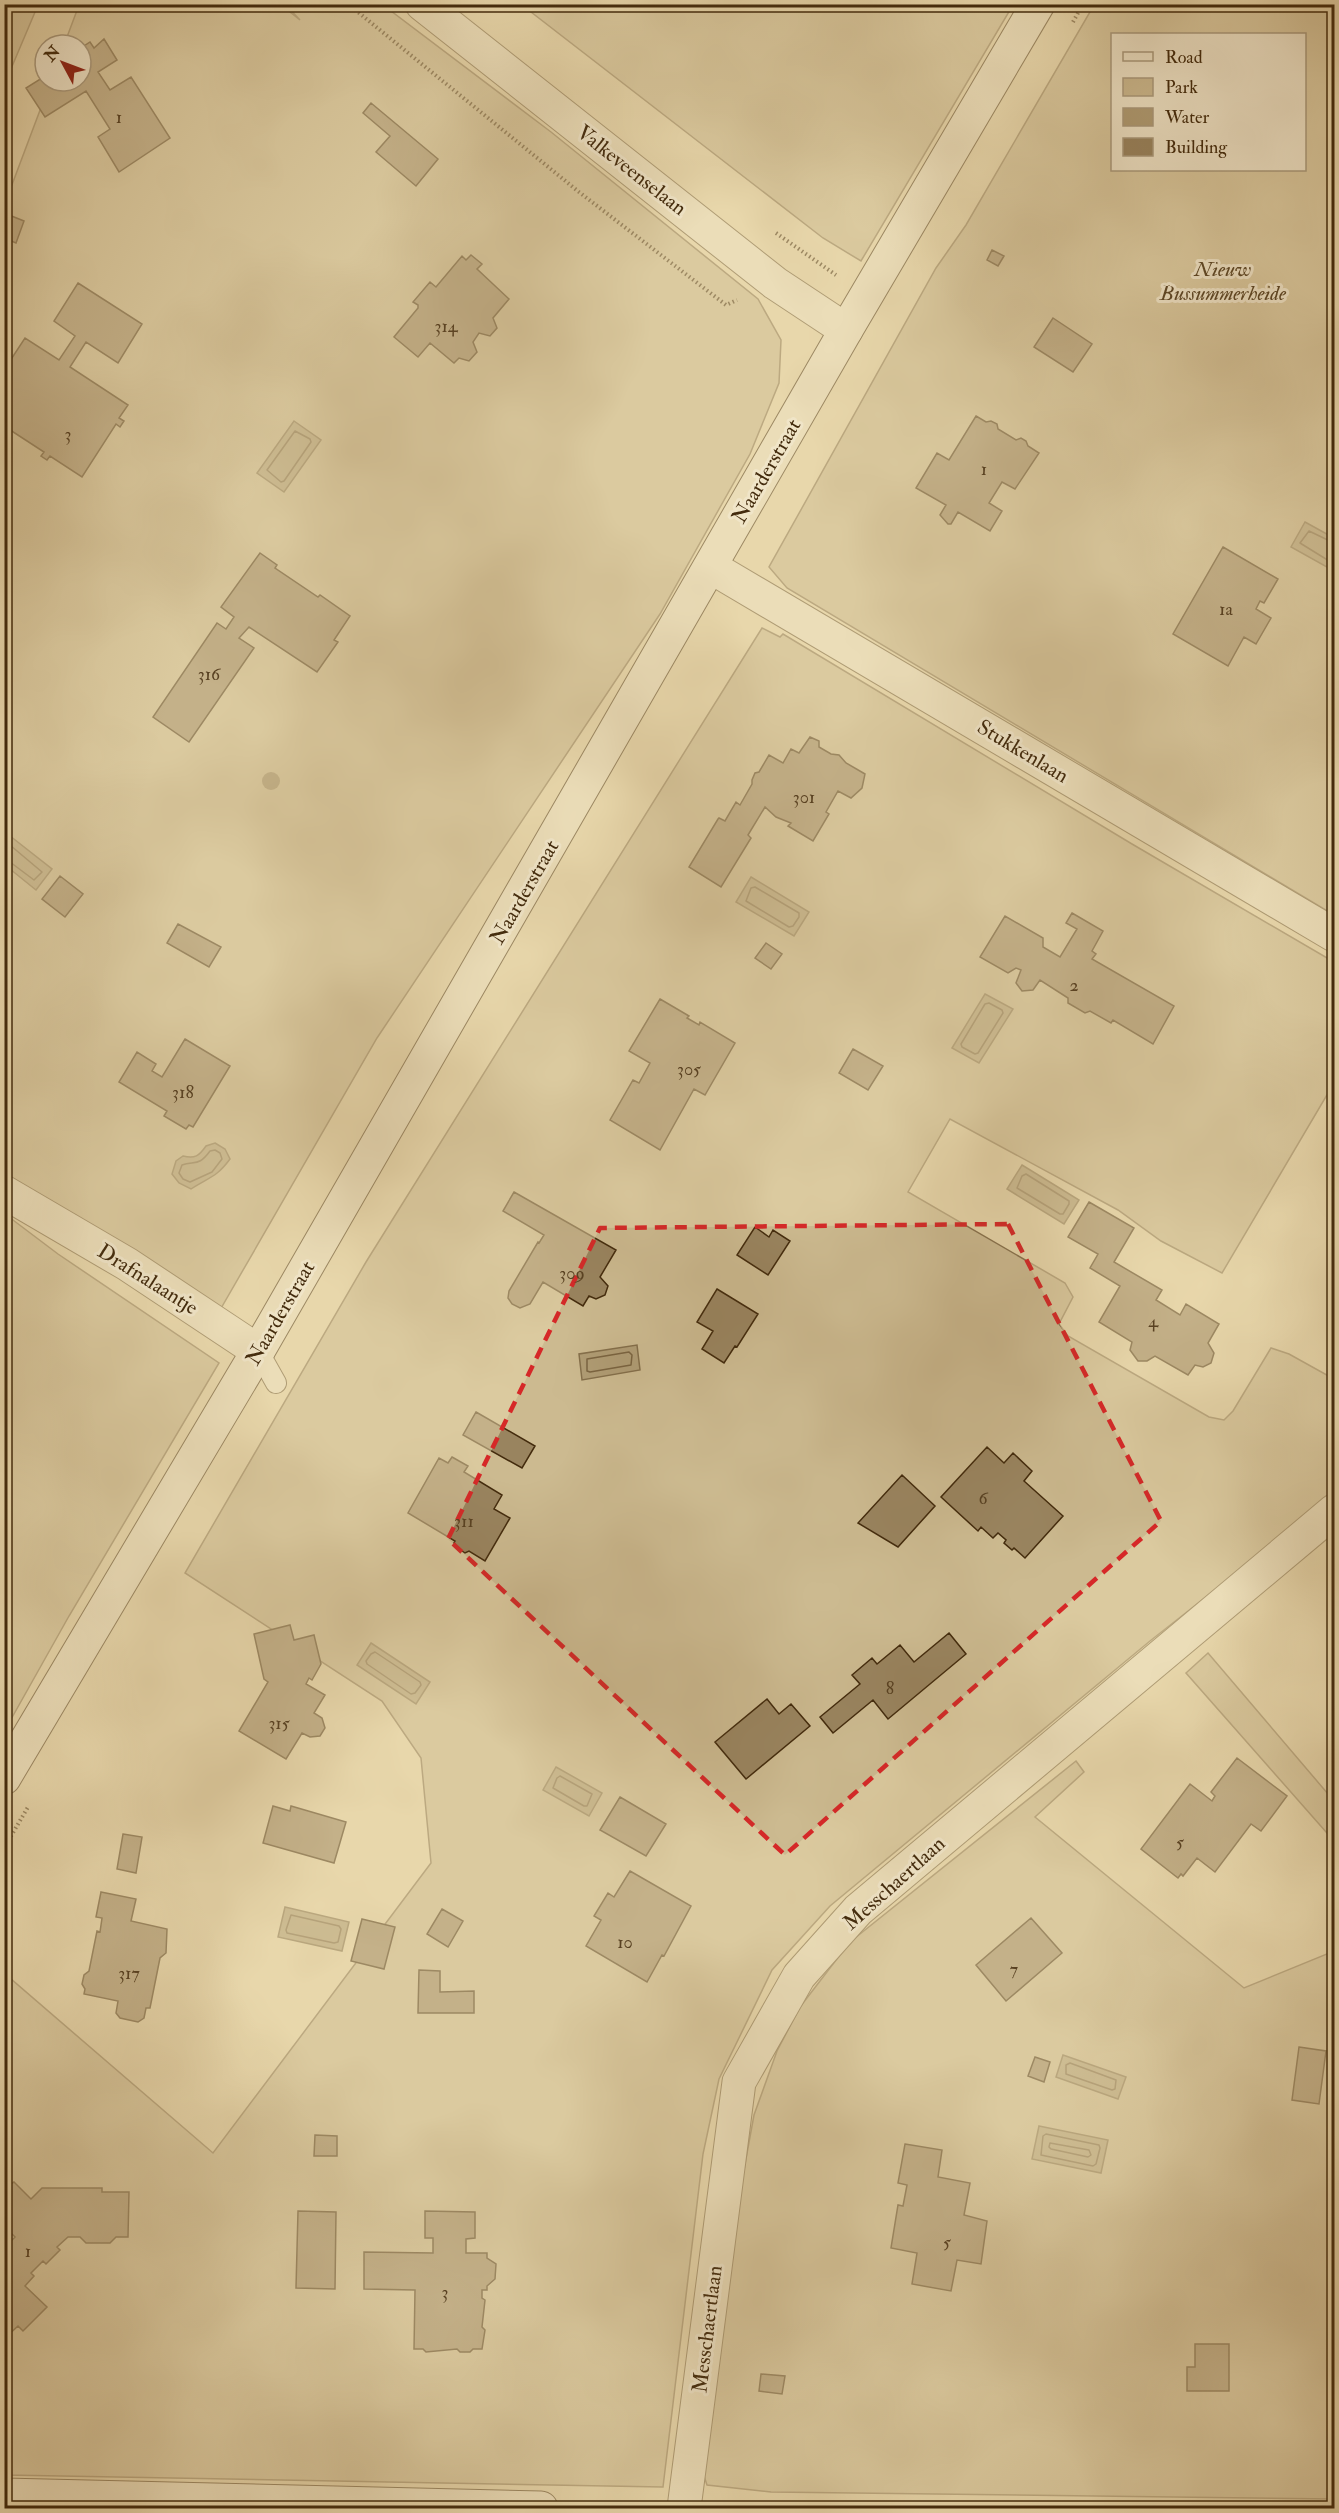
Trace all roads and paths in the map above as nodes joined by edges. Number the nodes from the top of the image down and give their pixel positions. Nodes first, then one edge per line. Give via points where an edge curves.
1 (422, 4) edge
2 (1038, 4) edge
3 (846, 330) junction
4 (711, 567) junction
5 (1335, 935) edge
6 (4, 1192) edge
7 (258, 1351) junction
8 (276, 1383) dead end
9 (1335, 1510) edge
10 (4, 1778) edge
11 (4, 2495) edge
12 (541, 2508) edge
13 (684, 2508) edge

1 - 3 street, Valkeveenselaan via 775,283
2 - 3 street, Naarderstraat
3 - 4 street, Naarderstraat
4 - 5 street, Stukkenlaan
4 - 7 street, Naarderstraat
6 - 7 street, Drafnalaantje via 127,1264
7 - 8 lane, Drafnalaantje
7 - 10 street, Naarderstraat
9 - 13 street, Messchaertlaan via 858,1910 799,1976 739,2082
11 - 12 street

